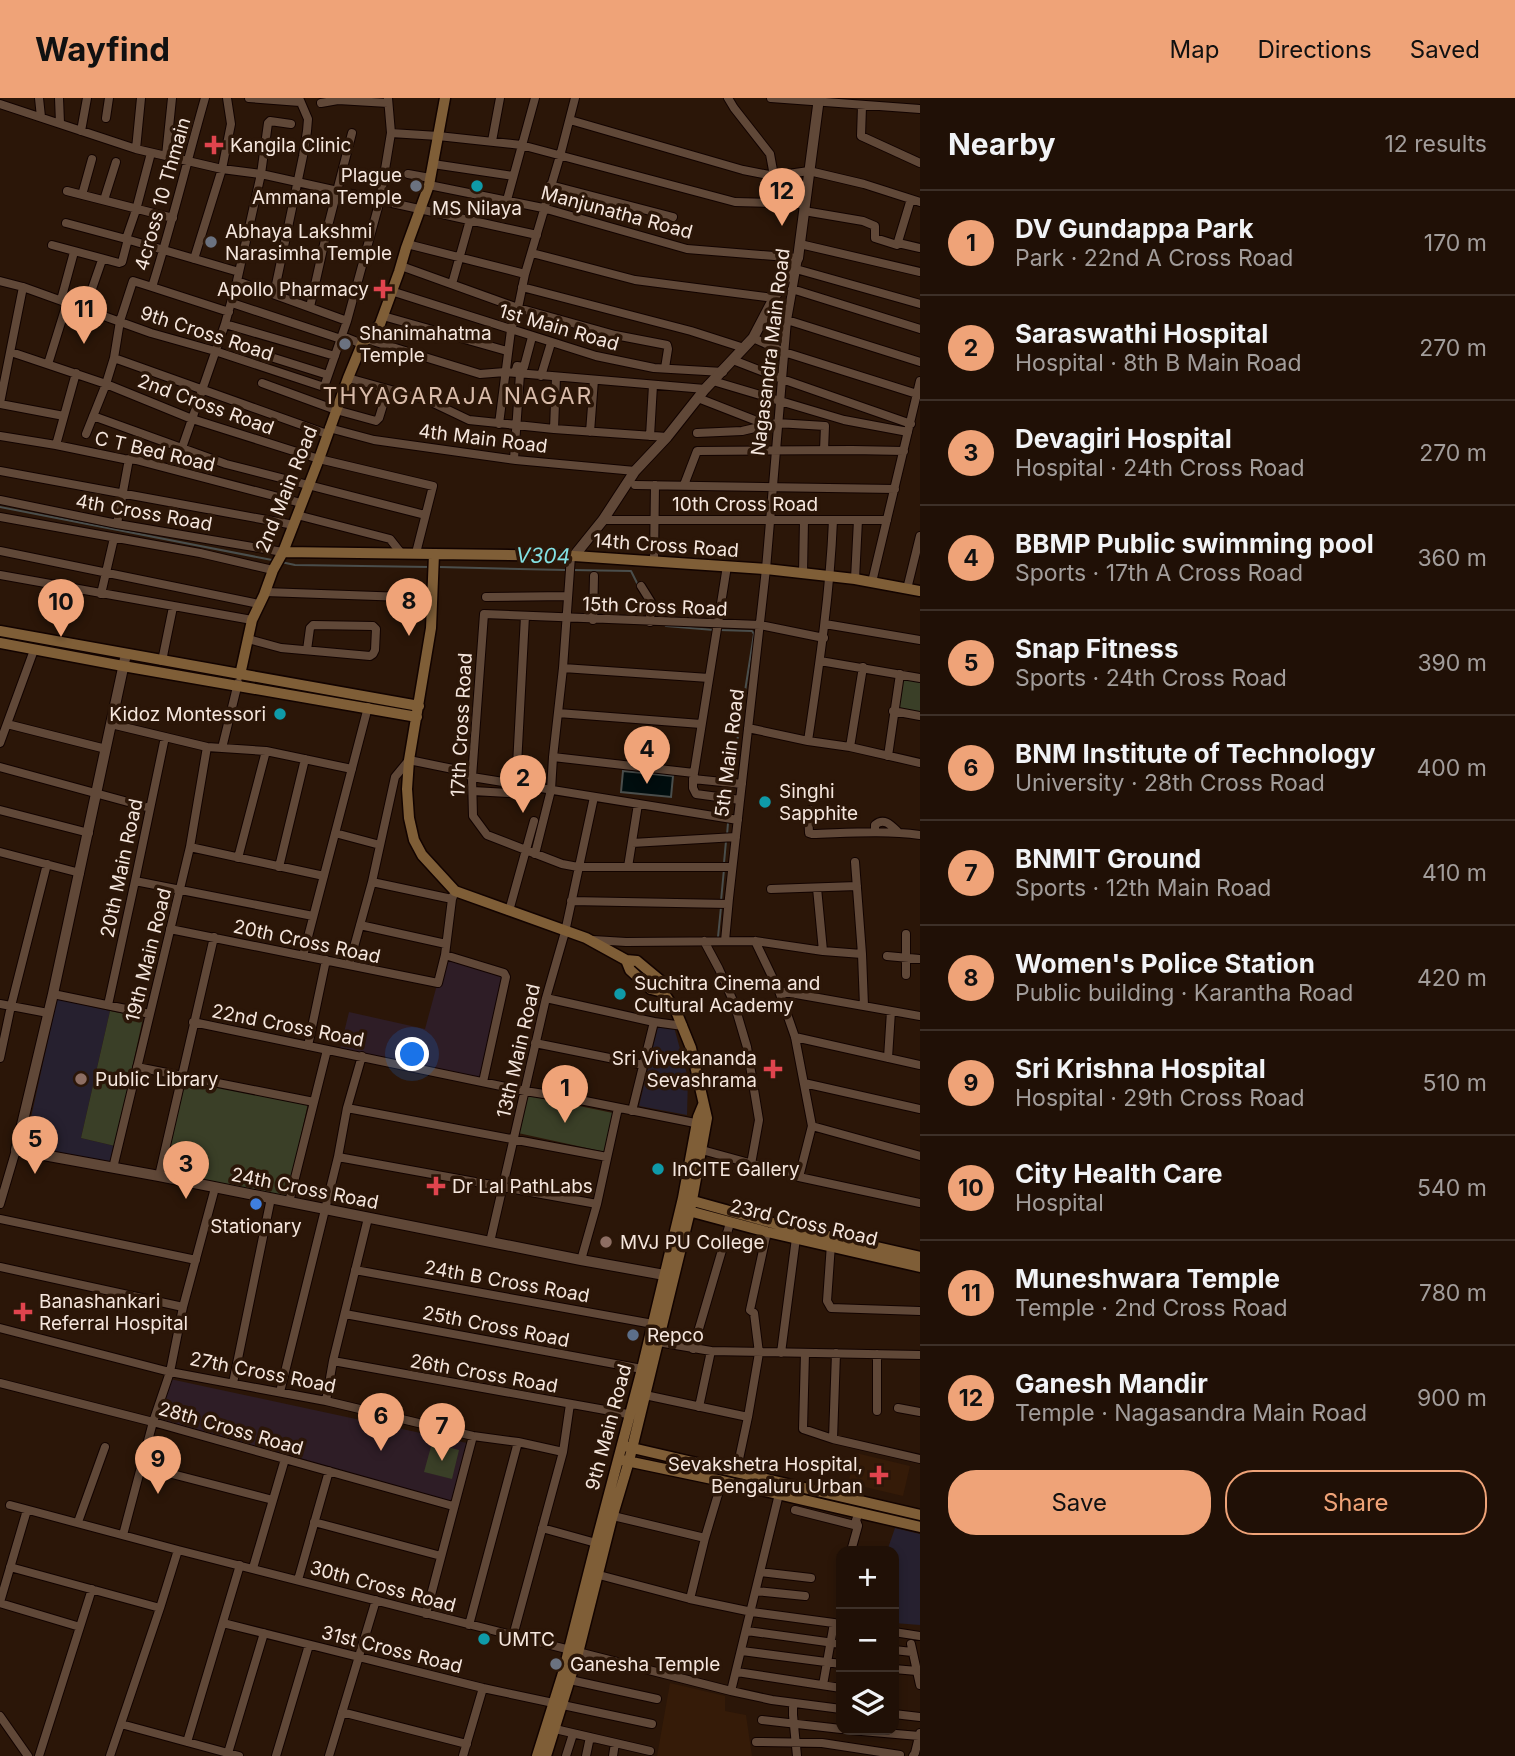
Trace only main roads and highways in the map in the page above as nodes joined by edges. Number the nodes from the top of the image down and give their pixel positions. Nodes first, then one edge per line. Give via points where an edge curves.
1 (445, 98) edge
2 (278, 561) junction
3 (434, 563) junction
4 (920, 592) edge
5 (0, 631) edge
6 (0, 643) edge
7 (239, 680) junction
8 (418, 712) junction
9 (702, 1124) junction
10 (686, 1205) junction
11 (832, 1242) junction
12 (920, 1257) edge
13 (920, 1267) edge
14 (669, 1276) junction
15 (635, 1415) junction
16 (627, 1447) junction
17 (624, 1460) junction
18 (780, 1489) junction
19 (920, 1515) edge
20 (920, 1527) edge
21 (573, 1652) junction
22 (558, 1704) junction
23 (537, 1756) edge
24 (546, 1756) edge

1 - 2 main road, 2nd Main Road via 430,181 383,316 364,342 348,378
2 - 3 main road, 14th Cross Road via 416,553
2 - 7 main road, 2nd Main Road via 252,620
3 - 4 main road, 14th Cross Road via 654,561 831,576
3 - 8 main road, 9th Main Road via 431,628
5 - 7 main road
6 - 7 main road via 123,666
7 - 8 main road
7 - 8 main road via 368,707
8 - 9 main road, 9th Main Road via 407,789 409,818 422,855 454,895 589,940 637,961 660,981 683,1026 696,1067 704,1105 698,1117
9 - 10 main road, 9th Main Road
9 - 10 main road, 9th Main Road via 702,1150
10 - 11 main road, 23rd Cross Road
10 - 11 main road, 23rd Cross Road via 730,1223
10 - 14 main road, 9th Main Road
11 - 12 main road, 23rd Cross Road
11 - 13 main road, 23rd Cross Road
14 - 15 main road, 9th Main Road via 653,1324
14 - 15 main road, 9th Main Road via 658,1342 645,1395
15 - 16 main road, 9th Main Road
16 - 17 main road, 9th Main Road
16 - 18 main road via 736,1473
17 - 18 main road
17 - 21 main road, 9th Main Road via 598,1574
17 - 21 main road, 9th Main Road via 596,1543
18 - 19 main road
18 - 20 main road
21 - 22 main road, 9th Main Road
21 - 22 main road, 9th Main Road via 570,1680
22 - 23 main road, 9th Main Road
22 - 24 main road, 9th Main Road

